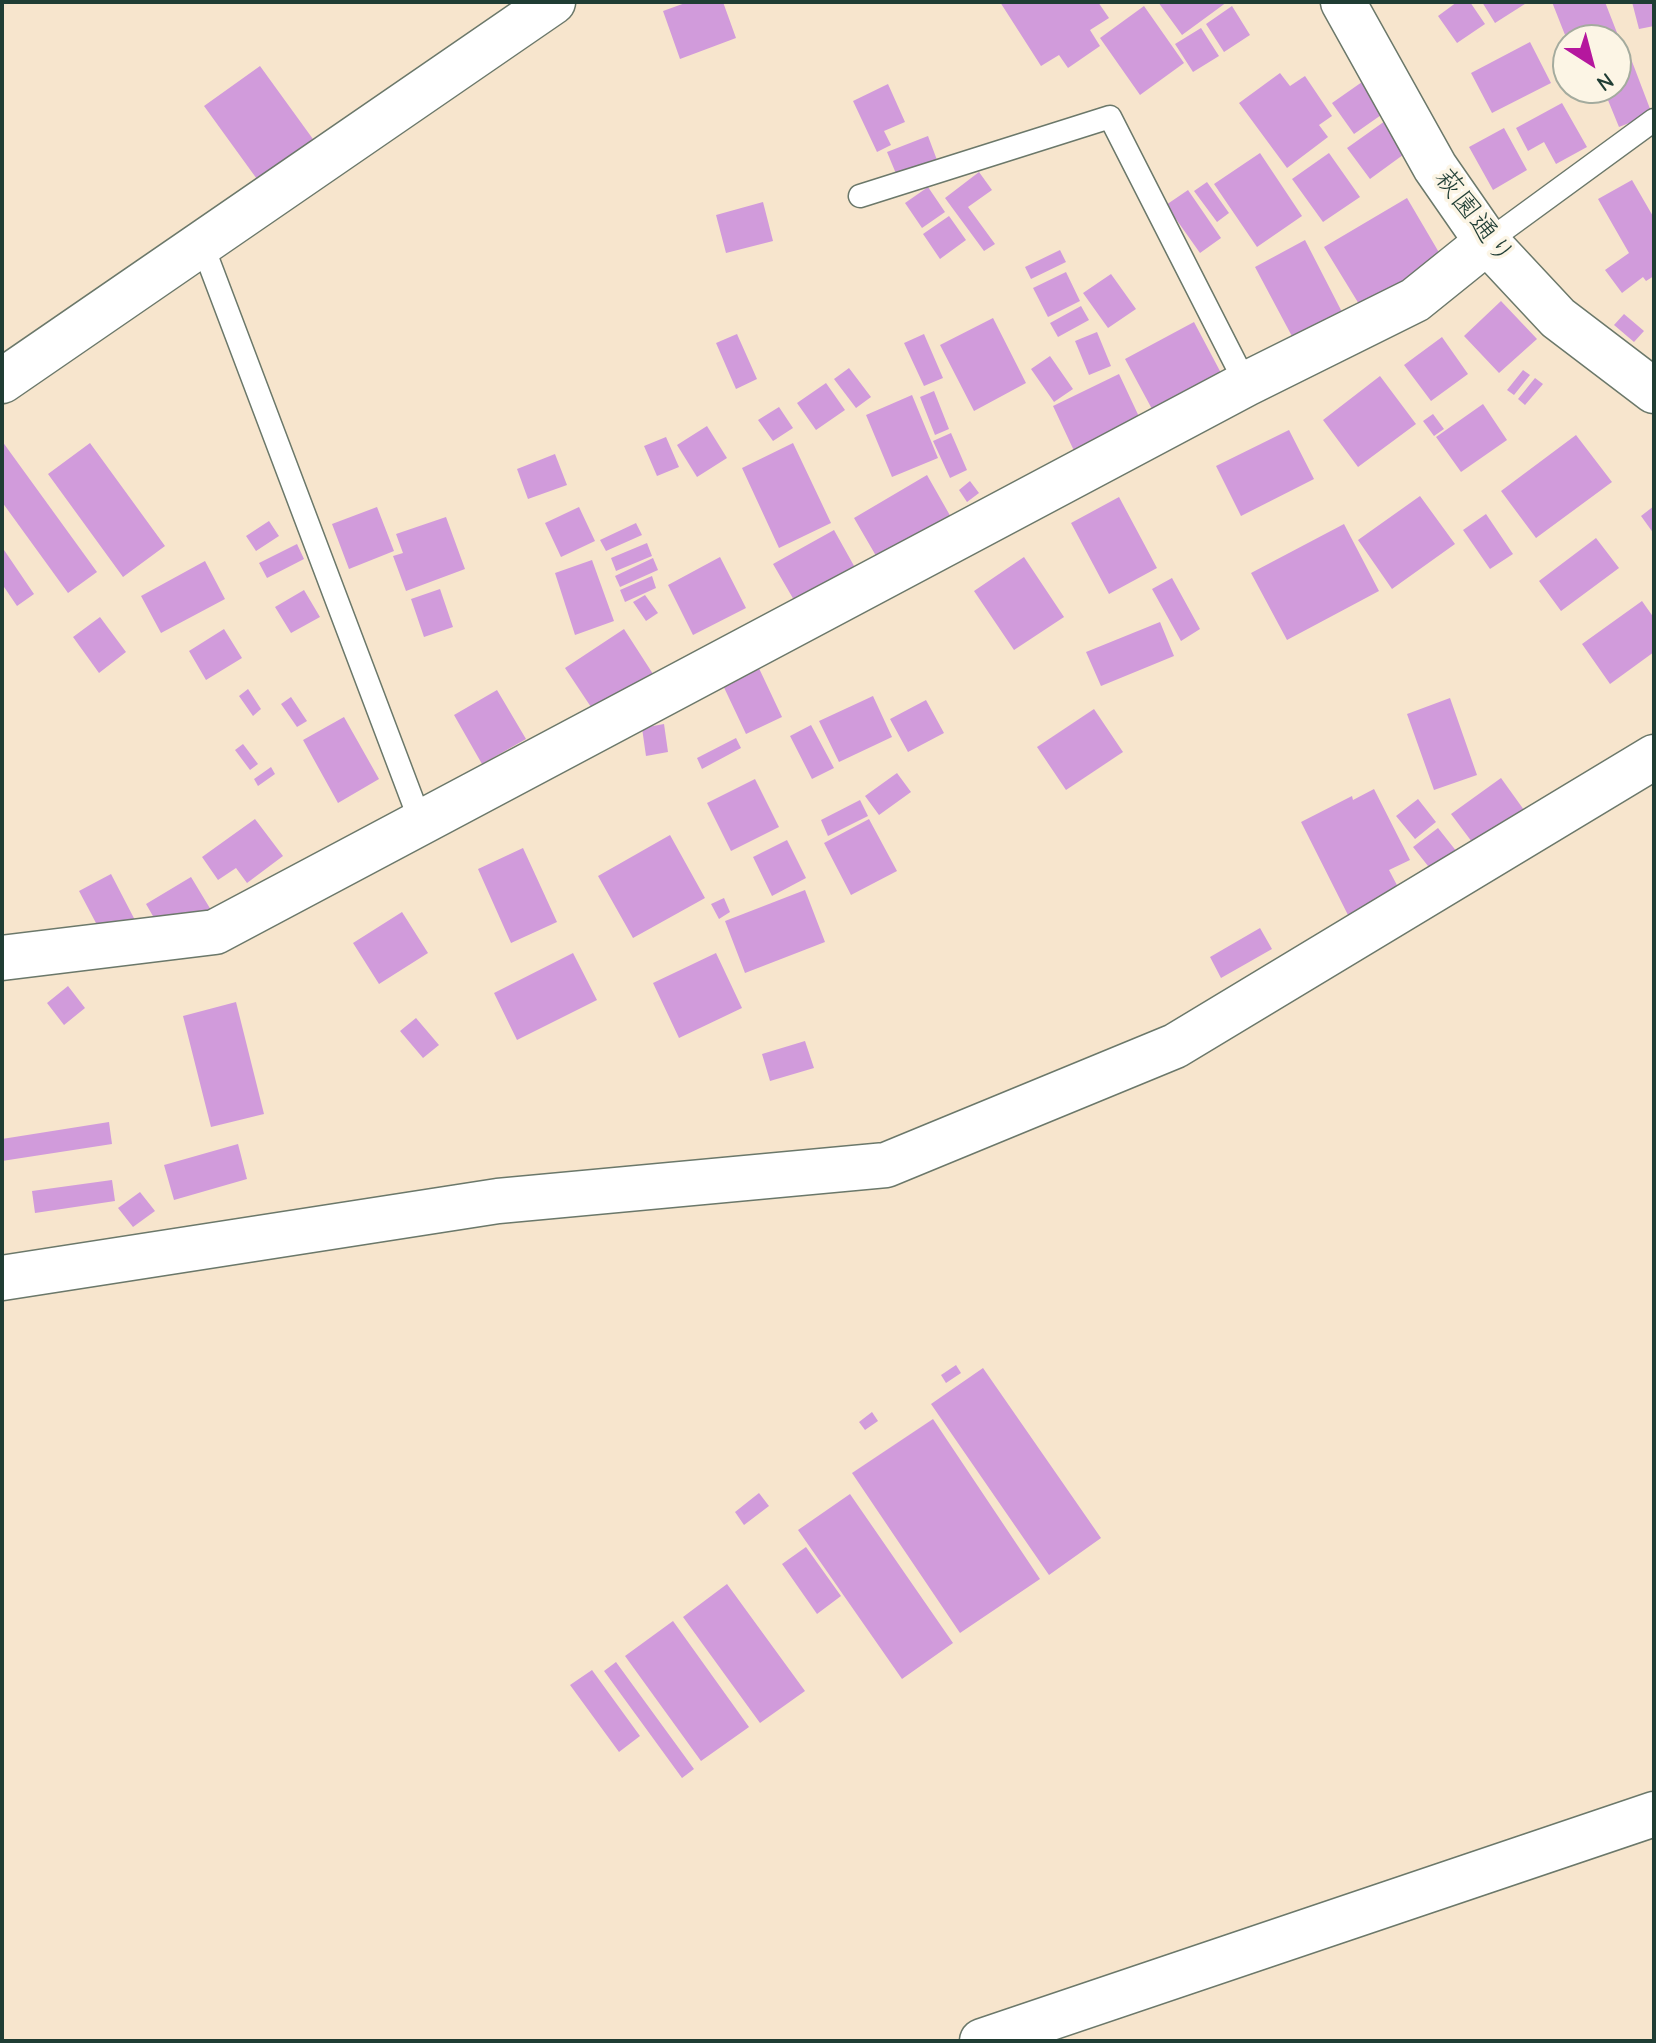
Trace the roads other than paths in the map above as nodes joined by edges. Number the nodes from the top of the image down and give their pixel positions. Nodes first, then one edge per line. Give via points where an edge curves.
1 (553, 2) edge
2 (1343, 2) edge
3 (1654, 120) edge
4 (860, 196) dead end
5 (1487, 242) junction
6 (202, 244) junction
7 (2, 381) edge
8 (1246, 384) junction
9 (1654, 391) edge
10 (1654, 757) edge
11 (421, 823) junction
12 (2, 958) edge
13 (2, 1278) edge
14 (1654, 1814) edge
15 (982, 2041) edge

1 - 6 street
2 - 5 street, 萩園通り via 1435,167
3 - 5 lane
4 - 8 lane via 1110,117
5 - 8 street via 1415,300
5 - 9 street, 萩園通り via 1558,318
6 - 7 street
6 - 11 lane
8 - 11 street
10 - 13 street via 1175,1046 886,1165 498,1201
11 - 12 street via 215,932
14 - 15 street

